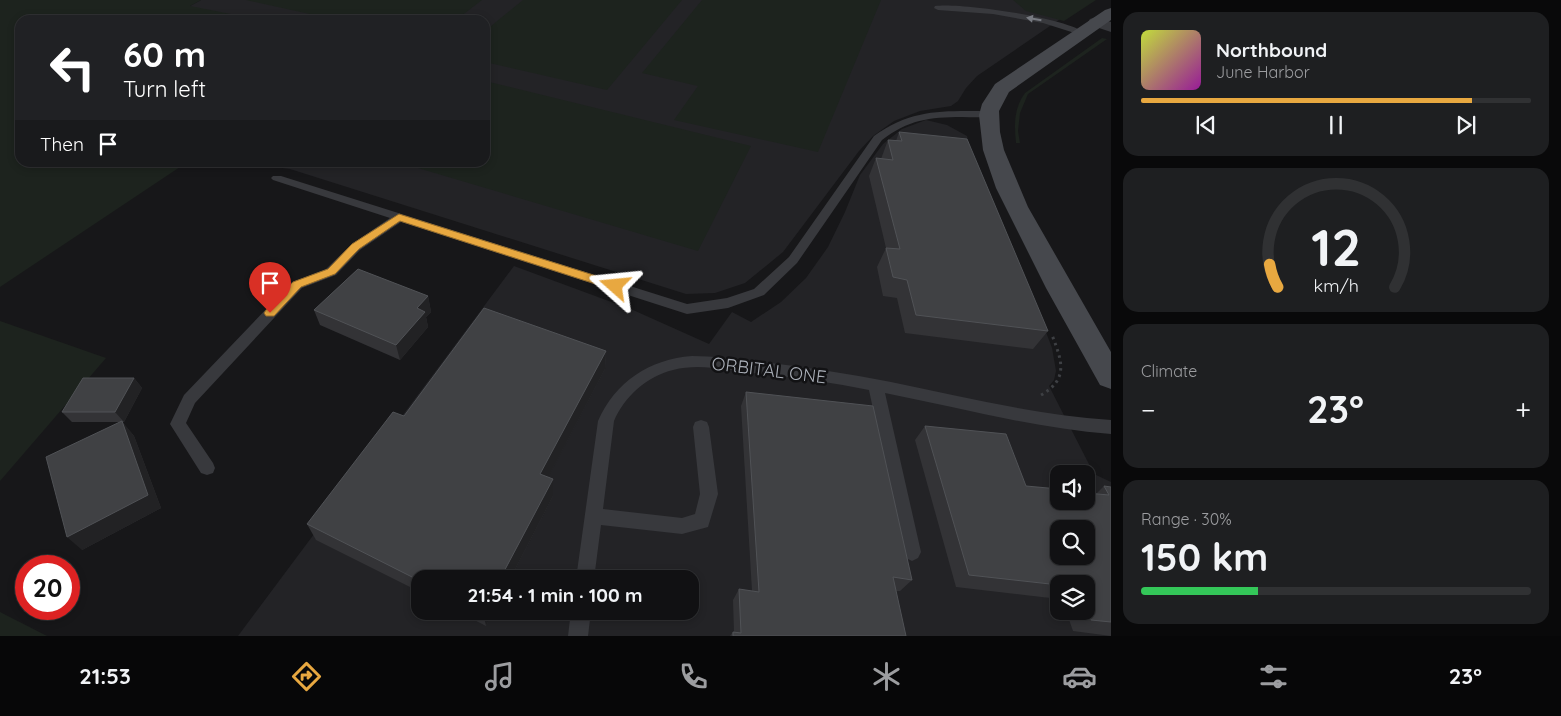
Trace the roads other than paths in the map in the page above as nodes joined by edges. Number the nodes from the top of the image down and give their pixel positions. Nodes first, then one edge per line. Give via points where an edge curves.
1 (938, 8) dead end
2 (1111, 13) edge
3 (1104, 25) edge
4 (1081, 33) junction
5 (989, 114) junction
6 (277, 178) dead end
7 (399, 217) junction
8 (1111, 377) edge
9 (876, 386) junction
10 (1111, 426) edge
11 (701, 427) dead end
12 (207, 468) dead end
13 (593, 516) junction
14 (912, 552) dead end
15 (586, 570) edge
16 (580, 620) edge
17 (578, 636) edge

4 -> 1 lane via 1044,21 993,12
2 - 3 main road
3 - 4 main road
4 - 5 main road via 1002,88 992,101
5 - 7 lane via 927,115 891,127 878,138 793,260 759,292 728,303 687,309
5 - 8 main road via 992,148 1020,212
6 - 7 lane
7 - 12 lane via 356,247 331,272 297,285 189,399 178,424
9 - 10 lane, ORBITAL ONE via 1081,426
9 - 13 lane, ORBITAL ONE via 772,368 694,361 655,370 617,400 606,421
9 - 14 lane
11 - 13 lane via 709,494 702,521 682,526
13 - 15 lane, ORBITAL ONE
16 - 17 lane

